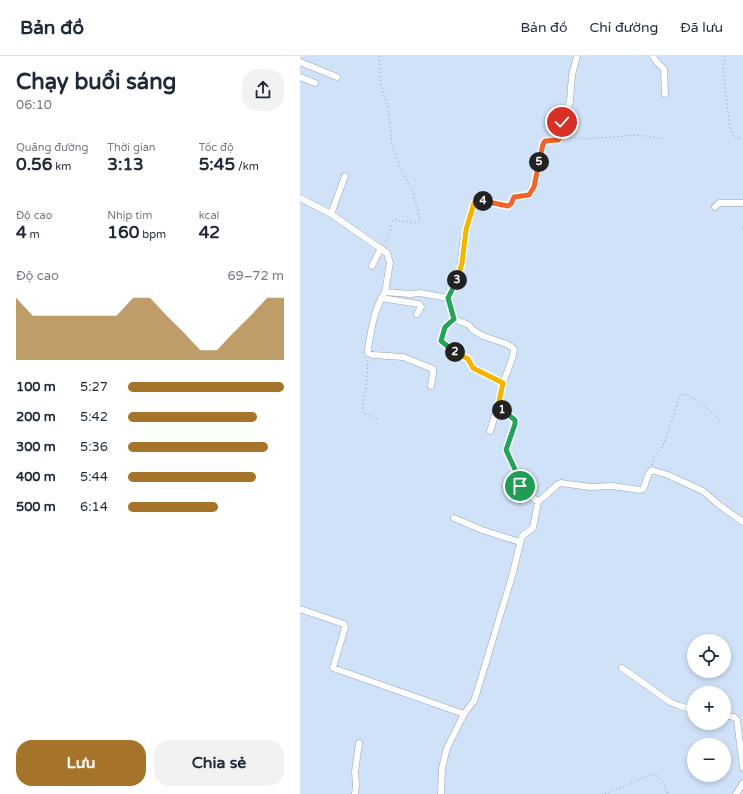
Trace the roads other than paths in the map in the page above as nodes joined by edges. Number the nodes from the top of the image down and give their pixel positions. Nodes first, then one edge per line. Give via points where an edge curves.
1 (577, 56) edge
2 (653, 56) edge
3 (300, 62) edge
4 (300, 77) edge
5 (337, 77) dead end
6 (315, 83) dead end
7 (665, 94) dead end
8 (346, 176) dead end
9 (300, 198) edge
10 (743, 203) edge
11 (715, 207) dead end
12 (331, 214) junction
13 (381, 248) junction
14 (372, 266) dead end
15 (385, 292) junction
16 (381, 298) junction
17 (448, 298) junction
18 (417, 314) dead end
19 (431, 386) dead end
20 (498, 406) junction
21 (490, 431) dead end
22 (538, 502) junction
23 (454, 518) dead end
24 (743, 522) edge
25 (520, 542) junction
26 (300, 609) edge
27 (622, 668) dead end
28 (687, 708) edge
29 (464, 714) junction
30 (731, 716) edge
31 (359, 743) dead end
32 (743, 768) edge
33 (743, 783) edge
34 (355, 794) edge
35 (441, 794) edge
36 (736, 794) edge

1 - 17 street via 572,75 570,101 559,139 545,141 543,144 534,187 529,195 514,197 508,206 484,201 474,203 460,271
2 - 7 street via 664,68
3 - 5 street
4 - 6 street
8 - 12 street
9 - 12 street
10 - 11 street via 719,203
12 - 13 street
13 - 14 street
13 - 15 street via 387,253 390,263
15 - 16 street
15 - 17 street via 420,293
16 - 18 street via 419,304 421,307
16 - 19 street via 371,328 369,353 403,357 433,369
17 - 20 street via 454,319 469,325 483,336 507,344 514,350
20 - 21 street
20 - 22 street via 515,420 506,451 519,478 519,485
22 - 24 street via 561,483 644,489 652,470 703,492
22 - 25 street via 533,528 522,536
23 - 25 street
25 - 29 street via 477,692
26 - 29 street via 344,624 333,668
27 - 28 street via 670,702
29 - 35 street via 444,758
30 - 32 street via 737,720
31 - 34 street
33 - 36 street

